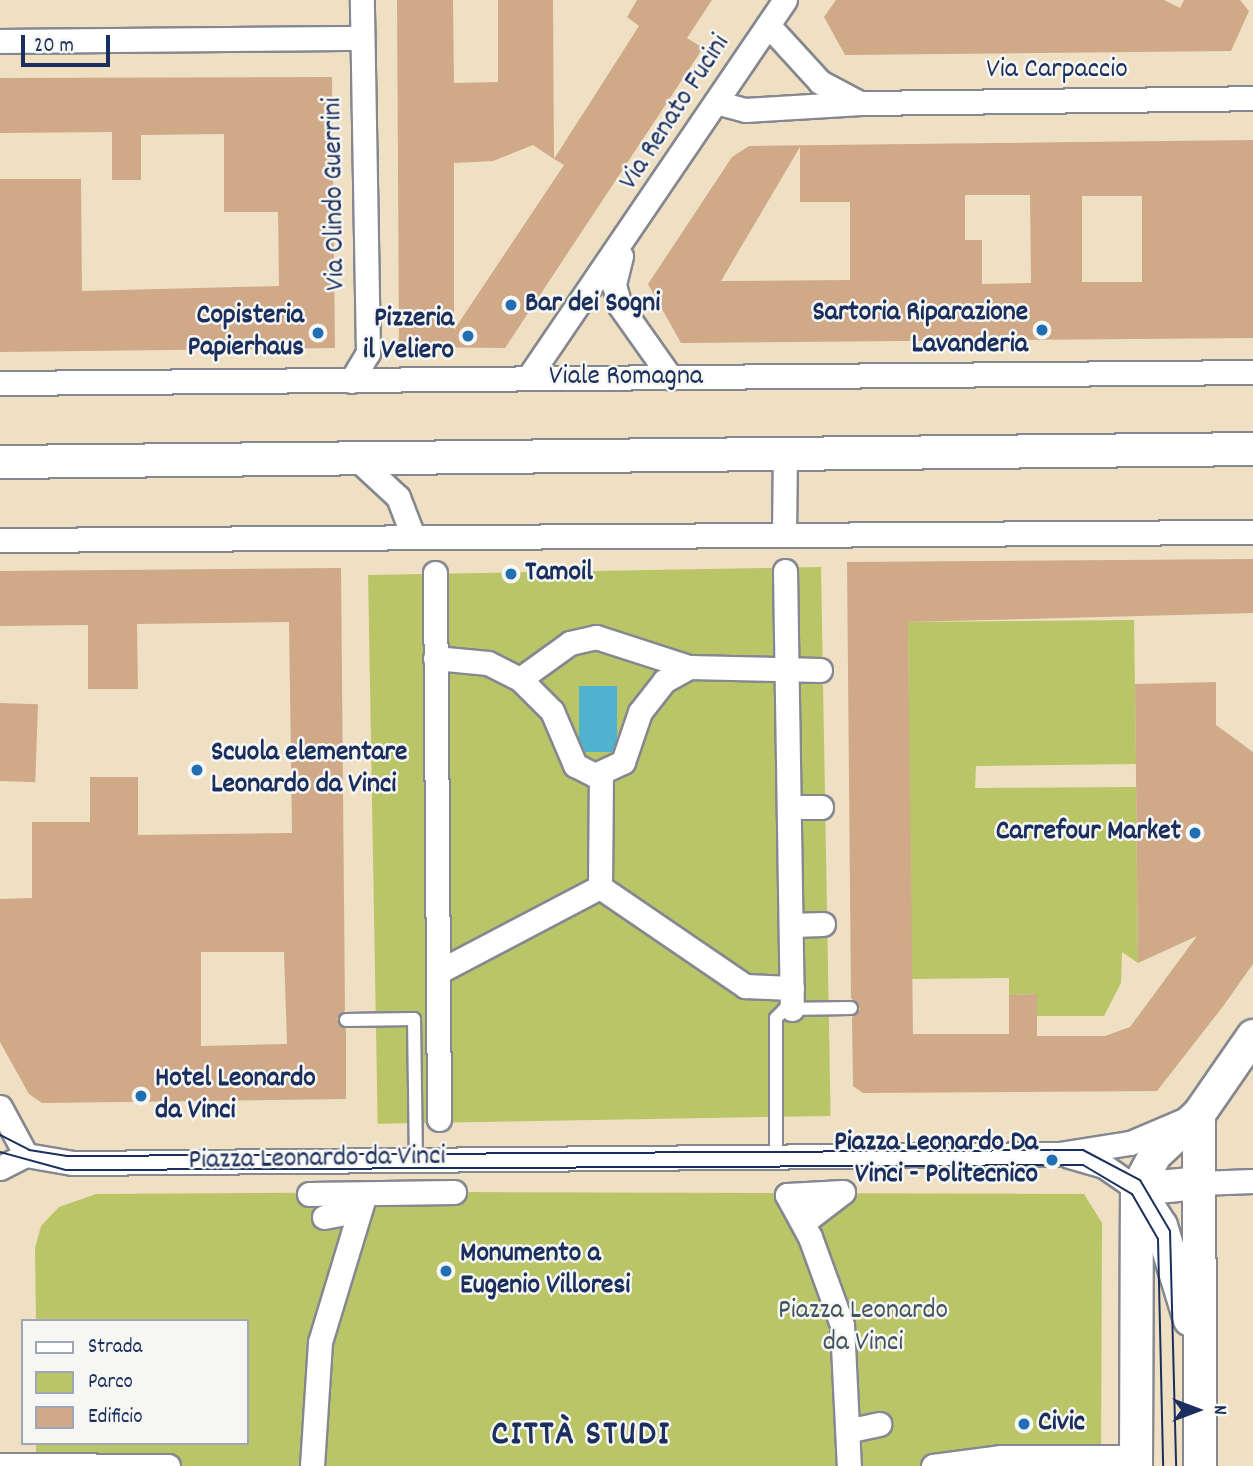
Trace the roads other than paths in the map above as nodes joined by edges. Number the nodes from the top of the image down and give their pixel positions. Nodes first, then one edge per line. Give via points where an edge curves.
1 (362, 0) edge
2 (785, 0) edge
3 (768, 25) junction
4 (362, 38) junction
5 (0, 41) edge
6 (1253, 99) edge
7 (719, 103) junction
8 (861, 103) junction
9 (639, 223) junction
10 (1253, 372) edge
11 (528, 378) junction
12 (671, 378) junction
13 (351, 380) junction
14 (0, 383) edge
15 (1253, 449) edge
16 (785, 454) junction
17 (356, 458) junction
18 (0, 462) edge
19 (1253, 532) edge
20 (784, 534) junction
21 (412, 536) junction
22 (0, 540) edge
23 (785, 571) dead end
24 (435, 573) dead end
25 (435, 658) junction
26 (689, 667) junction
27 (787, 670) junction
28 (820, 670) dead end
29 (520, 679) junction
30 (601, 775) junction
31 (789, 807) junction
32 (821, 807) dead end
33 (600, 887) junction
34 (823, 924) dead end
35 (791, 925) junction
36 (438, 972) junction
37 (792, 999) junction
38 (851, 1008) dead end
39 (346, 1020) dead end
40 (1253, 1037) edge
41 (0, 1107) edge
42 (1199, 1114) junction
43 (439, 1119) dead end
44 (1059, 1154) junction
45 (26, 1155) junction
46 (776, 1156) junction
47 (415, 1160) junction
48 (0, 1168) edge
49 (1253, 1181) edge
50 (1199, 1183) junction
51 (1137, 1189) junction
52 (454, 1192) dead end
53 (309, 1194) dead end
54 (362, 1202) junction
55 (324, 1217) dead end
56 (804, 1222) dead end
57 (1198, 1347) junction
58 (879, 1424) dead end
59 (289, 1427) dead end
60 (851, 1430) junction
61 (311, 1439) junction
62 (1135, 1462) edge
63 (0, 1465) edge
64 (167, 1466) edge
65 (312, 1466) edge
66 (849, 1466) edge
67 (933, 1466) edge
68 (1200, 1466) edge

1 - 4 street, Via Olindo Guerrini
2 - 3 street, Via Renato Fucini
3 - 7 street, Via Renato Fucini
3 - 8 street, Via Carpaccio via 820,82
4 - 5 street
4 - 13 street, Via Olindo Guerrini via 368,353
6 - 8 street, Via Carpaccio
7 - 8 street, Via Carpaccio via 745,110
7 - 9 street, Via Renato Fucini
9 - 11 street, Via Renato Fucini
9 - 12 street, Via Renato Fucini via 618,262 614,285 628,326
10 - 12 street, Viale Romagna
11 - 12 street, Viale Romagna
11 - 13 street, Viale Romagna
13 - 14 street, Viale Romagna
15 - 16 main road
16 - 17 main road
16 - 20 street
17 - 18 main road
17 - 21 street via 398,497
19 - 20 street
20 - 21 street
21 - 22 street
23 - 27 street
24 - 25 street, Piazza Leonardo da Vinci
25 - 29 street via 488,663
25 - 36 street, Piazza Leonardo da Vinci
26 - 27 street
26 - 29 street via 596,637 570,643
26 - 30 street via 652,695 623,762
27 - 28 street
27 - 31 street
29 - 30 street via 552,711 575,765
30 - 33 street
31 - 32 street
31 - 35 street
33 - 36 street
33 - 37 street via 745,986
34 - 35 street
35 - 37 street
36 - 43 street, Piazza Leonardo da Vinci
37 - 38 lane
37 - 46 lane via 775,1022
39 - 47 lane via 414,1019
40 - 42 main road
41 - 45 street
42 - 44 street, Piazza Leonardo da Vinci via 1130,1143
42 - 50 main road, Piazza Leonardo da Vinci
42 - 51 main road via 1156,1154
44 - 46 street, Piazza Leonardo da Vinci
44 - 51 street, Piazza Leonardo da Vinci via 1104,1166
45 - 47 street, Piazza Leonardo da Vinci via 73,1163
45 - 48 street
46 - 47 street, Piazza Leonardo da Vinci
49 - 50 street
50 - 51 main road
50 - 57 main road, Piazza Leonardo da Vinci
51 - 57 main road, Piazza Leonardo da Vinci via 1161,1226
51 - 62 main road
52 - 54 street, Piazza Leonardo da Vinci
53 - 54 street, Piazza Leonardo da Vinci
54 - 55 street, Piazza Leonardo da Vinci
54 - 61 street, Piazza Leonardo da Vinci via 320,1342
56 - 60 street via 842,1325
57 - 68 main road, Piazza Leonardo da Vinci
58 - 60 street
59 - 61 street
60 - 66 street
61 - 65 street, Piazza Leonardo da Vinci
62 - 67 street via 1001,1457
63 - 64 street

